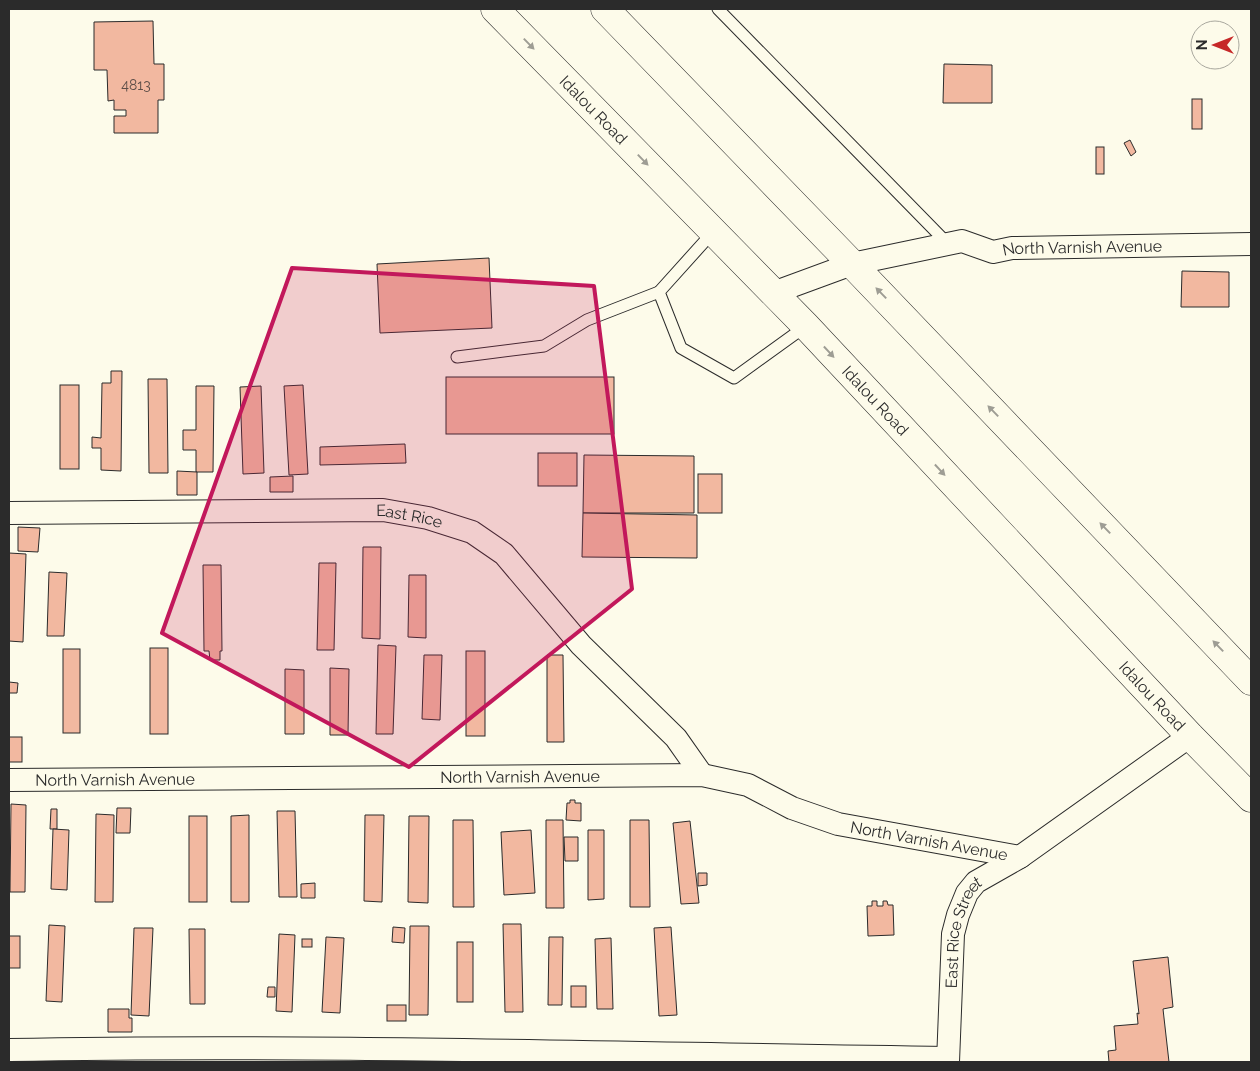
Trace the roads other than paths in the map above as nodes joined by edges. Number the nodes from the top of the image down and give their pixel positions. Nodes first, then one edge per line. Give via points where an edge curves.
1 (495, 9) edge
2 (605, 9) edge
3 (718, 9) edge
4 (713, 232) junction
5 (948, 244) junction
6 (1251, 244) edge
7 (852, 264) junction
8 (659, 292) junction
9 (773, 293) junction
10 (806, 326) junction
11 (458, 357) dead end
12 (9, 513) edge
13 (1251, 681) edge
14 (1190, 736) junction
15 (702, 775) junction
16 (9, 780) edge
17 (1251, 798) edge
18 (1020, 857) junction
19 (9, 1050) edge
20 (948, 1060) edge

1 -> 4 highway, Idalou Road
2 - 7 highway
3 - 5 lane
4 - 8 lane
4 - 9 highway, Idalou Road
5 - 6 street, North Varnish Avenue via 962,242 993,252 1012,248
5 - 7 street, North Varnish Avenue
7 - 9 street, North Varnish Avenue
13 -> 7 highway
8 - 10 lane via 681,348 734,378
8 - 11 lane via 587,320 544,346
9 - 10 highway, Idalou Road
10 -> 14 highway, Idalou Road
12 - 15 street, East Rice via 383,510 428,518 472,532 504,554 581,645 676,738
14 - 17 highway, Idalou Road
14 - 18 street, East Rice Street
15 - 16 street, North Varnish Avenue
15 - 18 street, North Varnish Avenue via 748,785 792,808 838,824
18 - 20 street, East Rice Street via 976,882 958,915 953,934
19 - 20 street via 448,1048

